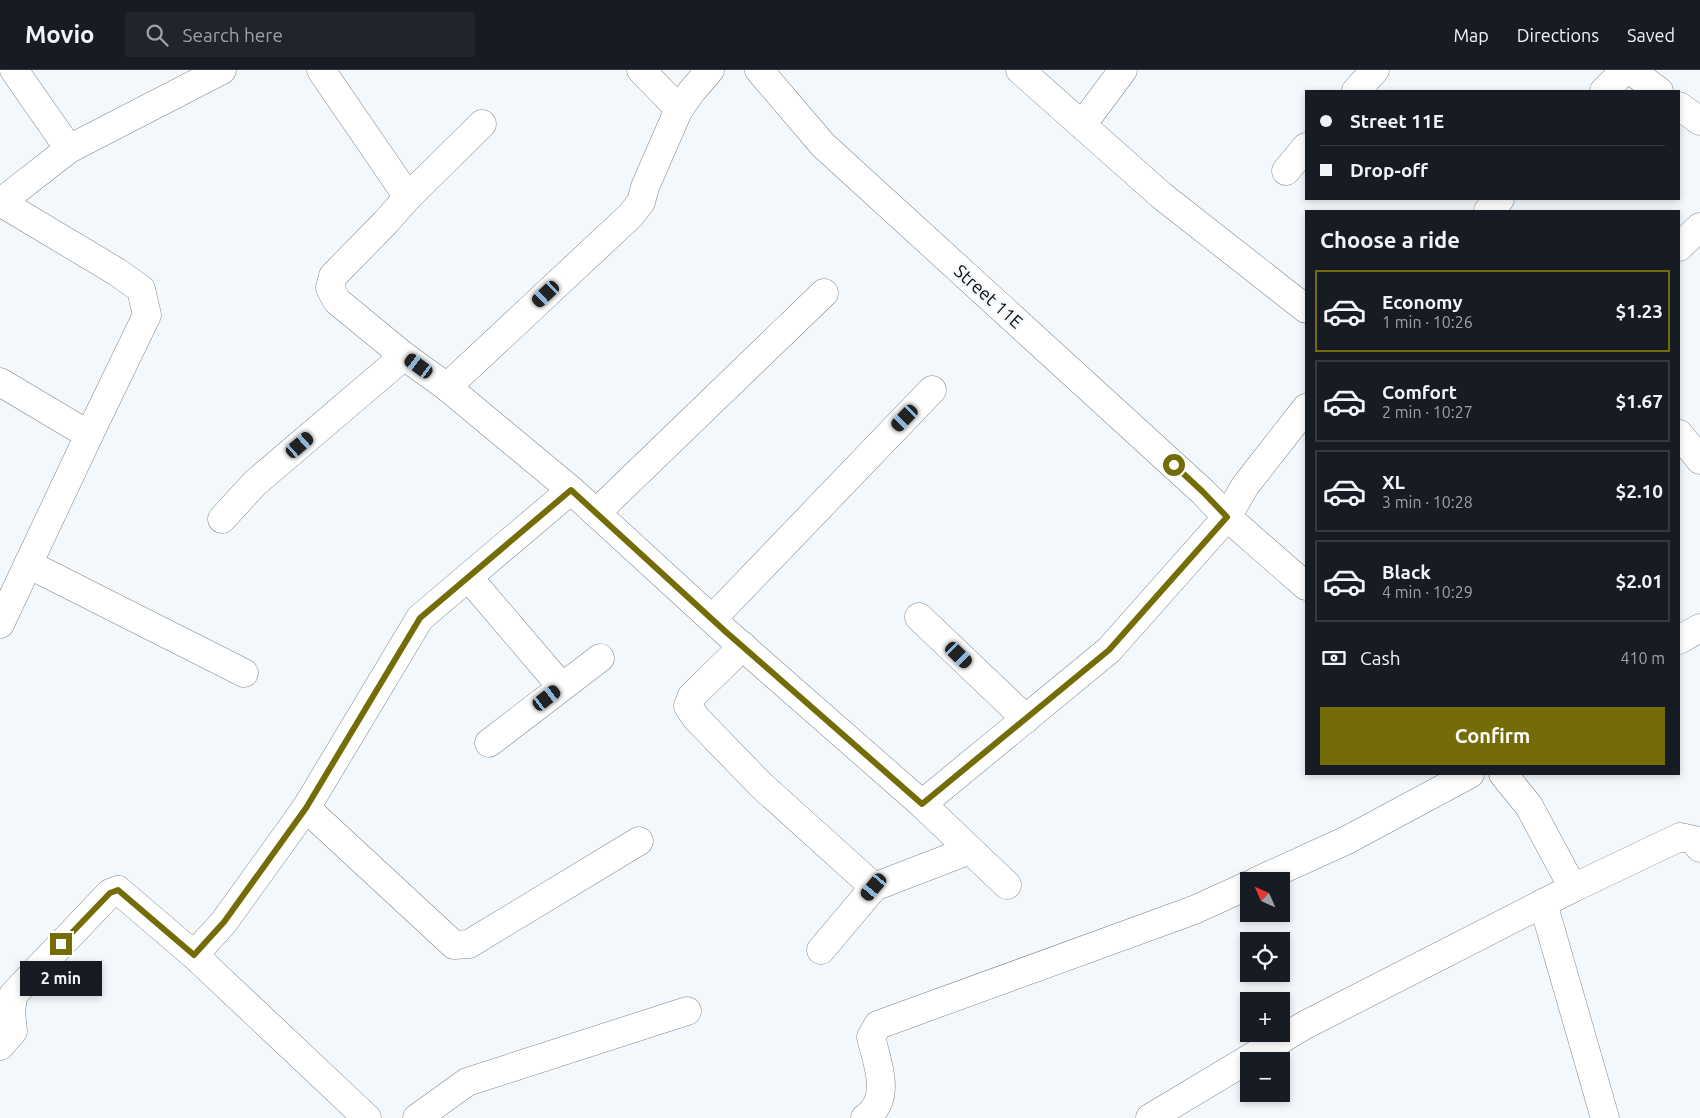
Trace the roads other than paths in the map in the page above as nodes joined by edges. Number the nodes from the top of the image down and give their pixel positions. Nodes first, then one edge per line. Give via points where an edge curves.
1 (14, 70) edge
2 (222, 70) edge
3 (321, 70) edge
4 (641, 70) edge
5 (710, 70) edge
6 (759, 70) edge
7 (1020, 70) edge
8 (1123, 70) edge
9 (1375, 70) edge
10 (1625, 70) edge
11 (1630, 70) edge
12 (1357, 90) edge
13 (1605, 90) edge
14 (1658, 90) edge
15 (1680, 107) edge
16 (679, 109) junction
17 (1700, 121) edge
18 (482, 124) dead end
19 (1082, 125) junction
20 (69, 148) junction
21 (1305, 148) edge
22 (1286, 171) dead end
23 (408, 197) junction
24 (1499, 200) edge
25 (0, 202) edge
26 (1489, 210) edge
27 (1700, 226) edge
28 (1680, 246) edge
29 (824, 294) dead end
30 (1305, 308) edge
31 (404, 356) junction
32 (0, 382) edge
33 (448, 387) junction
34 (932, 390) dead end
35 (1305, 409) edge
36 (89, 434) junction
37 (1680, 435) edge
38 (1700, 460) edge
39 (571, 490) junction
40 (596, 512) junction
41 (1227, 517) junction
42 (222, 519) dead end
43 (16, 570) edge
44 (468, 577) junction
45 (1305, 585) edge
46 (919, 617) dead end
47 (712, 618) junction
48 (0, 624) edge
49 (1700, 628) edge
50 (1680, 639) edge
51 (743, 646) junction
52 (600, 658) dead end
53 (244, 673) dead end
54 (561, 686) junction
55 (1026, 718) junction
56 (489, 743) dead end
57 (1468, 775) edge
58 (1504, 775) edge
59 (922, 804) junction
60 (306, 808) junction
61 (639, 841) dead end
62 (1700, 848) edge
63 (970, 850) junction
64 (1277, 872) edge
65 (1007, 885) dead end
66 (874, 887) junction
67 (1573, 888) junction
68 (1240, 889) edge
69 (1544, 904) junction
70 (821, 950) dead end
71 (194, 955) junction
72 (686, 1011) dead end
73 (0, 1046) edge
74 (367, 1118) edge
75 (417, 1118) edge
76 (866, 1118) edge
77 (1150, 1118) edge
78 (1605, 1118) edge

1 - 20 street
2 - 20 street
3 - 23 street
4 - 16 street
5 - 16 street
6 - 41 street, Street 11E via 823,145
7 - 19 street
8 - 19 street
9 - 12 street
10 - 13 street
11 - 14 street
15 - 17 street
16 - 33 street via 641,202 631,215
18 - 23 street
19 - 30 street via 1162,196
20 - 25 street
21 - 22 street
23 - 31 street via 333,276 330,288 337,301
24 - 26 street
25 - 36 street via 141,289 147,315
27 - 28 street
29 - 40 street
31 - 33 street
31 - 42 street via 255,483
32 - 36 street
33 - 39 street
34 - 47 street
35 - 41 street via 1245,486
36 - 43 street
37 - 38 street
39 - 40 street
39 - 44 street
40 - 47 street
41 - 45 street, Street 11E
41 - 55 street via 1109,650
43 - 48 street
43 - 53 street
44 - 54 street
44 - 60 street via 420,618
46 - 55 street
47 - 51 street
49 - 50 street
51 - 59 street
51 - 66 street via 692,696 688,706 762,786
52 - 54 street
54 - 56 street
55 - 59 street
57 - 64 street via 1347,840
58 - 67 street via 1529,806
59 - 63 street
60 - 61 street via 454,945 469,944
60 - 71 street via 224,922
62 - 67 street via 1694,840 1680,837
63 - 65 street
63 - 66 street
66 - 70 street
67 - 69 street
68 - 76 street via 1194,910 878,1025 871,1037 883,1086 879,1102
69 - 77 street via 1305,1025
69 - 78 street
71 - 73 street via 118,890 110,893 13,996 13,1030
71 - 74 street
72 - 75 street via 467,1082

